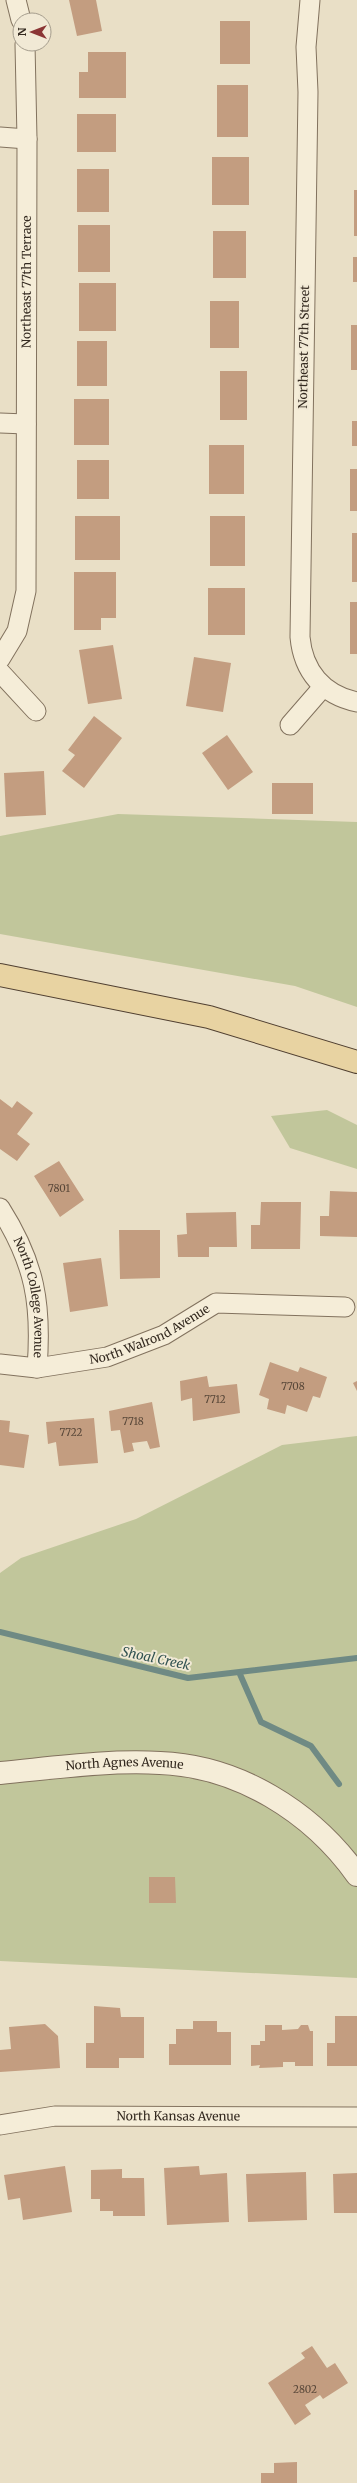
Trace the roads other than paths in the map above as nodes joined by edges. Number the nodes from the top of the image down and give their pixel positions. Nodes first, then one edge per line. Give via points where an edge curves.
1 (16, 0) edge
2 (310, 0) edge
3 (19, 12) edge
4 (25, 52) edge
5 (0, 137) edge
6 (28, 139) junction
7 (0, 423) edge
8 (26, 424) junction
9 (0, 659) edge
10 (0, 672) edge
11 (323, 687) junction
12 (357, 702) edge
13 (36, 711) dead end
14 (290, 725) dead end
15 (0, 975) edge
16 (357, 1062) edge
17 (0, 1208) edge
18 (345, 1307) dead end
19 (0, 1364) edge
20 (37, 1368) junction
21 (0, 1773) edge
22 (357, 1874) edge
23 (357, 2117) edge
24 (0, 2125) edge

1 - 3 street
2 - 11 street, Northeast 77th Street via 306,47 308,92 300,636 306,663
4 - 6 street, Northeast 77th Terrace
5 - 6 street
6 - 8 street, Northeast 77th Terrace
7 - 8 street
8 - 9 street, Northeast 77th Terrace via 25,605 17,632
10 - 13 street
11 - 12 street via 345,700
11 - 14 street
15 - 16 main road via 209,1017
17 - 20 street, North College Avenue via 17,1235 36,1288 40,1330
18 - 20 street, North Walrond Avenue via 216,1303 164,1335 107,1357
19 - 20 street, North Walrond Avenue
21 - 22 street, North Agnes Avenue via 125,1763 162,1763 219,1773 247,1783 305,1819 326,1838
23 - 24 street, North Kansas Avenue via 55,2116

